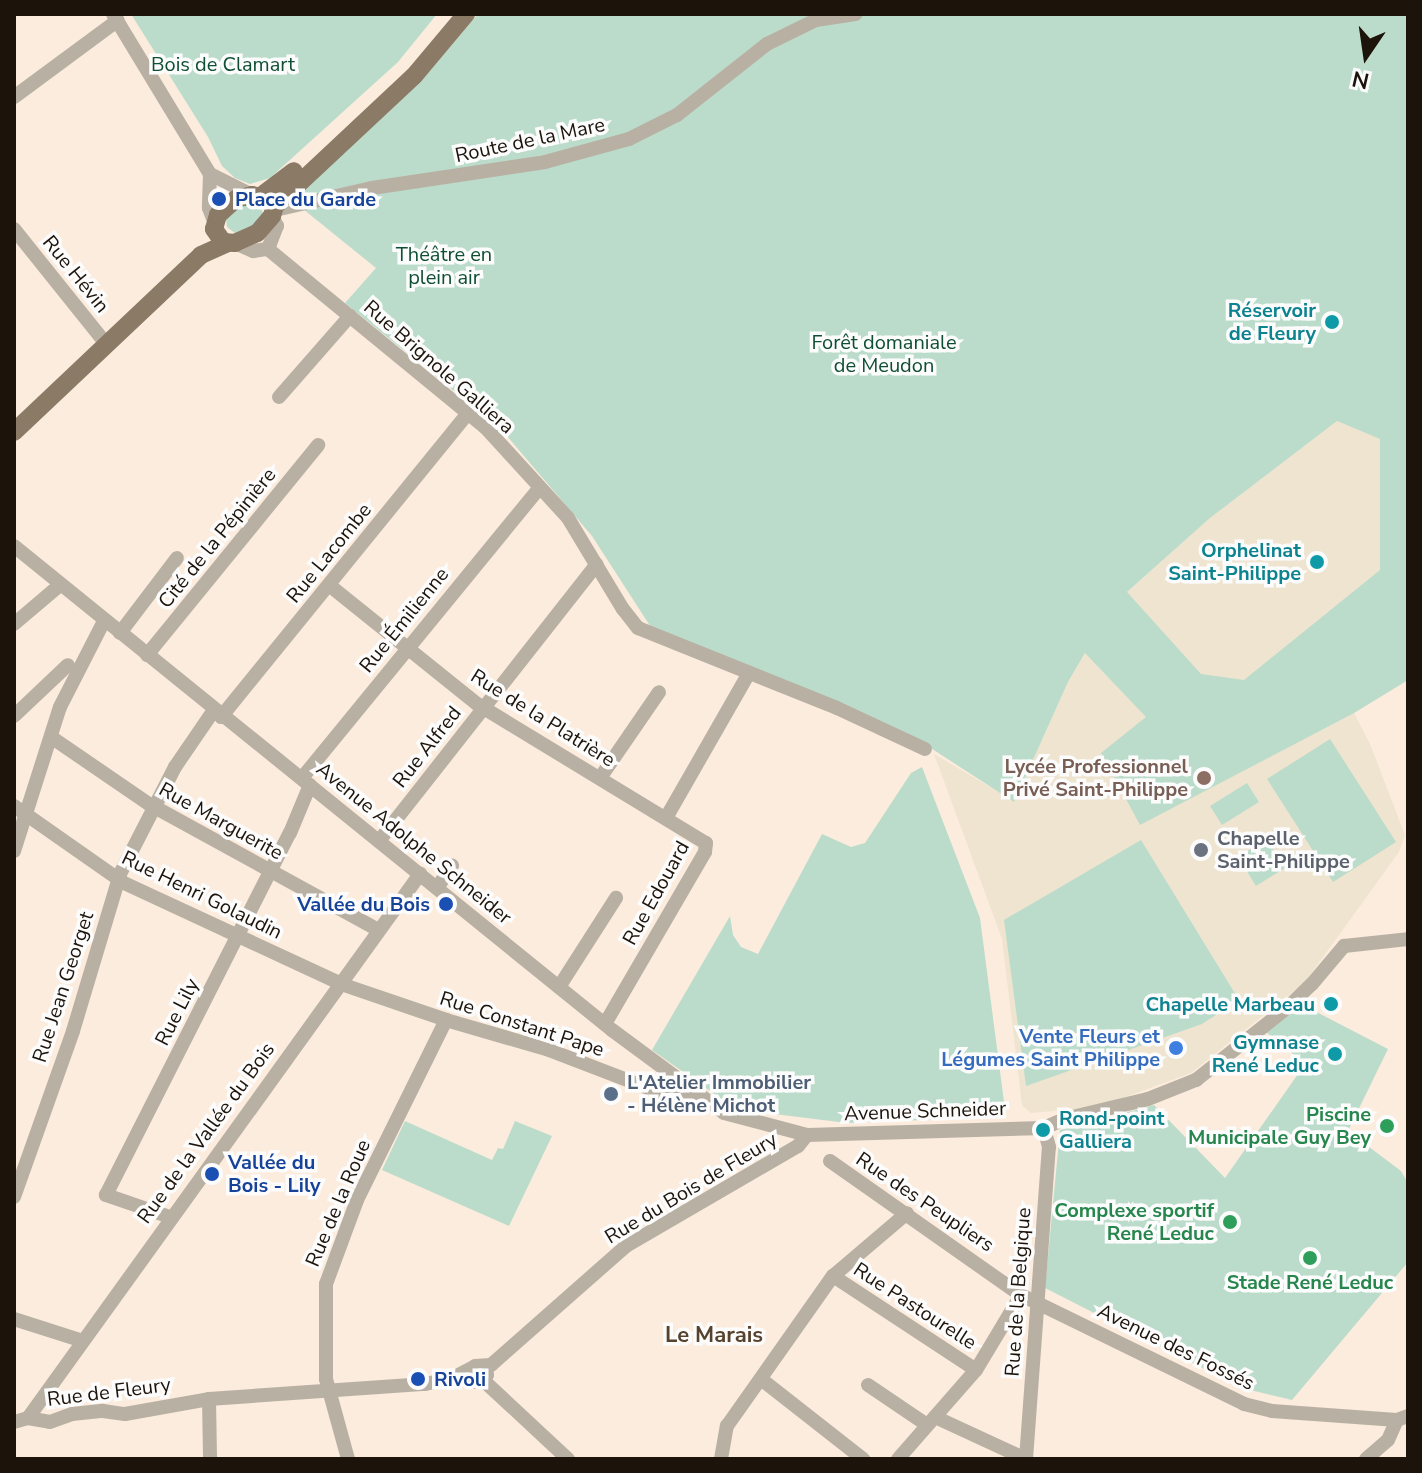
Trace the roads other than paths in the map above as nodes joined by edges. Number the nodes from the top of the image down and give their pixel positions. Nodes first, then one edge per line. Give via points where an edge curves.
1 (450, 14) edge
2 (466, 14) edge
3 (856, 14) edge
4 (116, 16) edge
5 (14, 97) edge
6 (210, 174) junction
7 (267, 205) junction
8 (214, 227) junction
9 (14, 229) edge
10 (232, 243) junction
11 (268, 249) junction
12 (201, 255) junction
13 (350, 316) junction
14 (106, 344) junction
15 (279, 397) dead end
16 (468, 413) junction
17 (14, 432) edge
18 (318, 445) dead end
19 (539, 488) junction
20 (14, 546) edge
21 (177, 558) dead end
22 (597, 564) junction
23 (60, 585) junction
24 (329, 585) junction
25 (104, 621) junction
26 (14, 624) edge
27 (120, 633) junction
28 (406, 647) junction
29 (147, 655) junction
30 (68, 665) dead end
31 (749, 673) junction
32 (659, 692) dead end
33 (483, 708) junction
34 (217, 714) junction
35 (14, 716) edge
36 (51, 737) junction
37 (925, 749) dead end
38 (600, 778) junction
39 (306, 781) junction
40 (155, 808) junction
41 (20, 811) edge
42 (666, 818) junction
43 (379, 841) junction
44 (14, 851) edge
45 (452, 866) dead end
46 (270, 871) junction
47 (420, 874) junction
48 (118, 880) junction
49 (437, 888) junction
50 (616, 898) dead end
51 (378, 930) junction
52 (237, 937) junction
53 (1408, 939) edge
54 (339, 983) junction
55 (559, 987) junction
56 (446, 1020) junction
57 (605, 1024) junction
58 (693, 1092) junction
59 (1044, 1128) junction
60 (807, 1135) junction
61 (830, 1161) dead end
62 (14, 1197) edge
63 (907, 1213) junction
64 (170, 1217) junction
65 (833, 1276) junction
66 (1021, 1295) junction
67 (1037, 1303) junction
68 (14, 1319) edge
69 (83, 1341) junction
70 (976, 1370) junction
71 (478, 1375) junction
72 (761, 1379) junction
73 (868, 1385) dead end
74 (328, 1390) junction
75 (209, 1399) junction
76 (1403, 1418) edge
77 (21, 1420) edge
78 (931, 1421) junction
79 (210, 1459) edge
80 (348, 1459) edge
81 (568, 1459) edge
82 (721, 1459) edge
83 (863, 1459) edge
84 (898, 1459) edge
85 (1026, 1459) edge
86 (1366, 1459) edge

1 - 7 main road via 406,67 279,185
2 - 7 main road via 414,76
3 - 7 street, Route de la Mare via 816,20 767,44 677,115 629,139 545,162
4 - 5 street
4 - 6 street
6 - 7 street
6 - 8 street
7 - 8 main road via 236,199 225,206
7 - 10 main road via 257,233
7 - 11 street via 277,226
8 - 10 main road via 219,238
8 - 12 main road
9 - 14 street, Rue Hévin
10 - 11 street via 253,251
10 - 12 main road
11 - 13 street, Rue Brignole Galliera
12 - 14 main road
13 - 15 street
13 - 16 street, Rue Brignole Galliera
14 - 17 main road
16 - 19 street, Rue Brignole Galliera
16 - 24 street, Rue Lacombe
18 - 29 street, Cité de la Pépinière
19 - 22 street, Rue Brignole Galliera via 568,518
19 - 28 street, Rue Émilienne
20 - 23 street, Avenue Adolphe Schneider
21 - 27 street
22 - 31 street, Rue Brignole Galliera via 638,628
22 - 33 street, Rue Alfred
23 - 25 street, Avenue Adolphe Schneider
23 - 26 street
24 - 28 street, Rue de la Platrière
24 - 34 street, Rue Lacombe
25 - 27 street, Avenue Adolphe Schneider
25 - 36 street
27 - 29 street, Avenue Adolphe Schneider
28 - 33 street, Rue de la Platrière
28 - 39 street, Rue Émilienne
29 - 34 street, Avenue Adolphe Schneider
30 - 35 street
31 - 37 street, Rue Brignole Galliera
31 - 42 street, Rue Edouard
32 - 38 street
33 - 38 street, Rue de la Platrière
33 - 43 street, Rue Alfred
34 - 39 street, Avenue Adolphe Schneider
34 - 40 street, Rue Lacombe via 175,767
36 - 40 street, Rue Marguerite
36 - 41 street
38 - 42 street, Rue de la Platrière
39 - 43 street, Avenue Adolphe Schneider
39 - 46 street, Rue Lily
40 - 46 street, Rue Marguerite
40 - 48 street, Rue Jean Georget
41 - 44 street
41 - 48 street, Rue Henri Golaudin
42 - 57 street, Rue Edouard via 707,847
43 - 47 street, Avenue Adolphe Schneider
45 - 49 street
46 - 51 street, Rue Marguerite
46 - 52 street, Rue Lily
47 - 49 street, Avenue Adolphe Schneider
47 - 51 street, Rue de la Vallée du Bois
48 - 52 street, Rue Henri Golaudin
48 - 62 street, Rue Jean Georget via 73,1031
49 - 55 street, Avenue Adolphe Schneider
50 - 55 street
51 - 54 street, Rue de la Vallée du Bois
52 - 54 street, Rue Henri Golaudin
52 - 64 street, Rue Lily via 106,1195
53 - 59 street, Avenue Schneider via 1344,946 1296,1000 1196,1080
54 - 56 street, Rue Constant Pape
54 - 64 street, Rue de la Vallée du Bois
55 - 57 street, Avenue Adolphe Schneider
56 - 58 street, Rue Constant Pape via 520,1040 661,1093
56 - 74 street, Rue de la Roue via 335,1251 324,1310
57 - 58 street, Avenue Adolphe Schneider
58 - 60 street, Avenue Adolphe Schneider via 724,1113
59 - 60 street, Avenue Schneider
59 - 67 street, Rue de la Belgique via 1049,1147
60 - 71 street, Rue du Bois de Fleury via 798,1146 626,1246
61 - 63 street, Rue des Peupliers
63 - 65 street
63 - 66 street, Rue des Peupliers
64 - 69 street, Rue de la Vallée du Bois
65 - 70 street, Rue Pastourelle
65 - 72 street
66 - 67 street, Rue des Peupliers
66 - 70 street
67 - 76 street, Avenue des Fossés via 1244,1404 1272,1411
67 - 85 street, Rue de la Belgique
68 - 69 street
69 - 77 street, Rue de la Vallée du Bois
70 - 78 street
71 - 74 street, Rue du Bois de Fleury
71 - 81 street
72 - 82 street via 727,1426
72 - 83 street
73 - 78 street
74 - 75 street, Rue du Bois de Fleury
74 - 80 street, Rue de la Roue
75 - 77 street, Rue de Fleury via 125,1414 103,1411 50,1422
75 - 79 street
76 - 86 street
78 - 84 street
78 - 85 street

